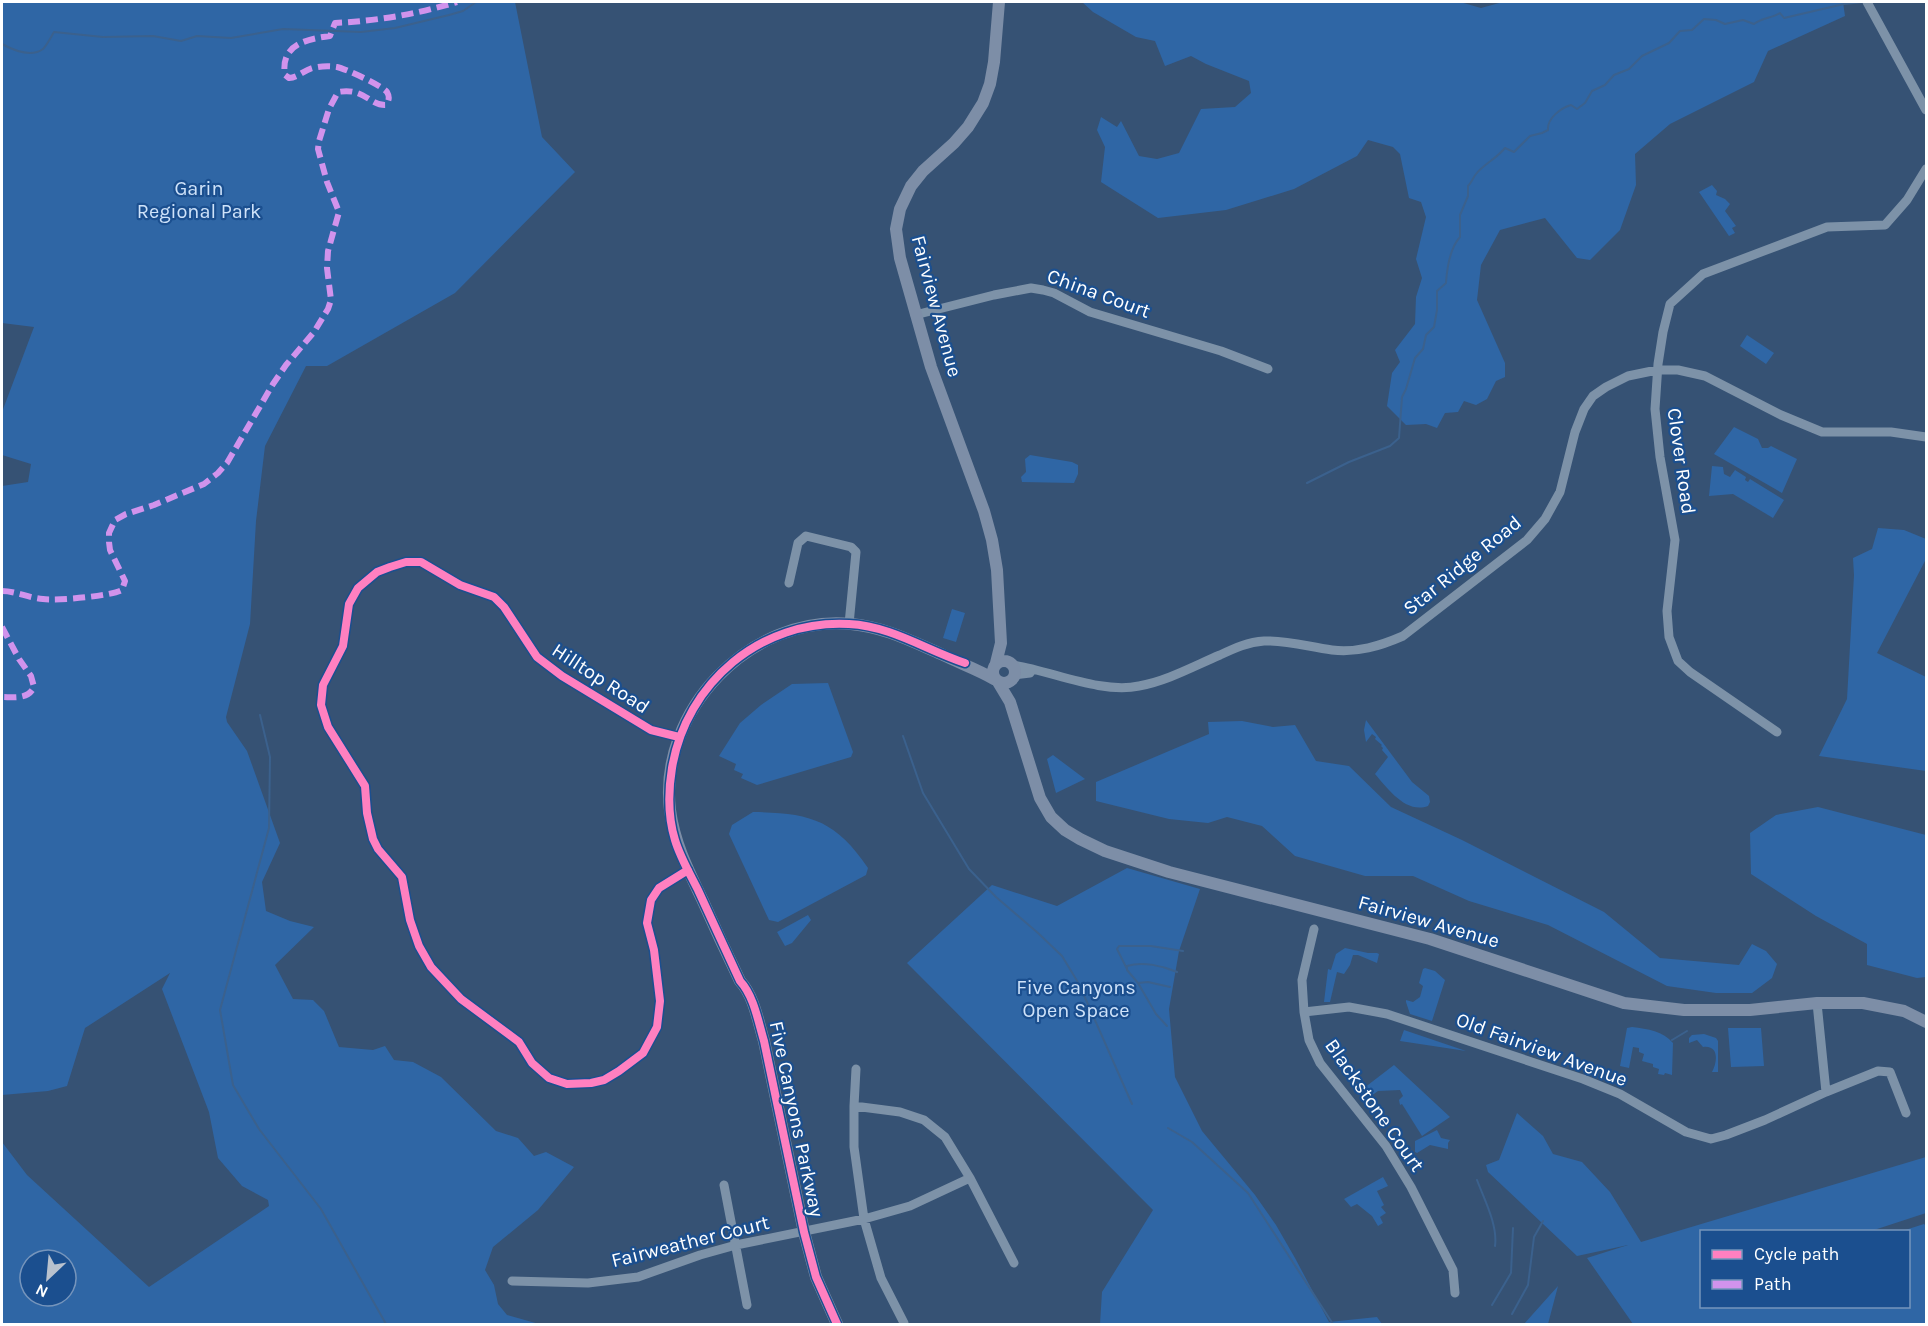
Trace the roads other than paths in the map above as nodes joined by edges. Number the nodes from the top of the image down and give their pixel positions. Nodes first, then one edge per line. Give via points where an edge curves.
1 (999, 2) edge
2 (1867, 2) edge
3 (1926, 110) edge
4 (1926, 169) edge
5 (915, 315) junction
6 (1268, 369) dead end
7 (1657, 370) junction
8 (1926, 437) edge
9 (789, 583) dead end
10 (849, 624) junction
11 (1004, 671) junction
12 (1778, 732) dead end
13 (679, 737) junction
14 (688, 870) junction
15 (1314, 929) dead end
16 (1816, 1003) junction
17 (1304, 1012) junction
18 (1926, 1022) edge
19 (856, 1069) dead end
20 (1826, 1092) junction
21 (854, 1106) junction
22 (1906, 1113) dead end
23 (970, 1178) junction
24 (724, 1185) dead end
25 (864, 1219) junction
26 (801, 1232) junction
27 (736, 1245) junction
28 (1014, 1263) dead end
29 (512, 1281) dead end
30 (1455, 1293) dead end
31 (747, 1305) dead end
32 (904, 1323) dead end
33 (829, 1324) edge
34 (837, 1324) edge

1 - 5 main road, Fairview Avenue via 994,62 982,103 968,127 911,186 900,209 897,244
2 - 3 street
4 - 7 street, Clover Road via 1885,225 1827,227 1693,281 1670,304
5 - 6 street, China Court via 1031,288 1054,293 1090,312
5 - 11 main road, Fairview Avenue via 992,540
7 - 8 street, Star Ridge Road via 1705,376 1822,432 1891,432
7 - 11 street, Star Ridge Road via 1628,376 1593,396 1575,432 1560,492 1545,519 1527,540 1403,636 1360,649 1334,650 1280,641 1246,644 1137,687 1103,687 1035,671
7 - 12 street, Clover Road via 1655,409 1660,458 1675,540 1667,611 1669,637 1678,661 1690,672
9 - 10 street via 798,543 806,536 851,547 856,552
10 - 11 main road, Five Canyons Parkway via 892,633 965,663
10 - 13 main road, Five Canyons Parkway via 816,625 759,644 732,662 710,684 691,710
11 - 16 main road, Fairview Avenue via 1040,798 1051,817 1072,834 1106,851 1169,872 1430,939 1624,1003 1684,1010 1750,1010
13 - 14 main road, Five Canyons Parkway via 669,786 669,808 675,840
13 - 14 street, Hilltop Road via 651,730 562,676 537,657 494,597 460,585 421,562 406,562 376,572 358,588 349,604 343,646 323,685 321,705 328,727 365,786 373,840 402,877 410,920 431,967 460,999 519,1042 532,1063 549,1078 567,1084 604,1080 643,1053 657,1027 660,1001 647,923 651,900 659,888
14 - 26 main road, Five Canyons Parkway via 740,981
15 - 17 street, Blackstone Court via 1302,980
16 - 18 main road, Fairview Avenue via 1863,1003 1904,1011
16 - 20 street
17 - 20 street, Old Fairview Avenue via 1349,1007 1387,1014 1583,1079 1620,1094 1686,1132 1711,1139
17 - 30 street, Blackstone Court via 1309,1040 1320,1063 1386,1146 1411,1187 1453,1270
19 - 21 street
20 - 22 street, Old Fairview Avenue via 1878,1071 1890,1072
21 - 23 street via 900,1112 924,1120 945,1137
21 - 25 street via 854,1148
23 - 25 street, Fairweather Court via 910,1206
23 - 28 street
24 - 27 street
25 - 26 street, Fairweather Court
25 - 32 street via 881,1278
26 - 27 street, Fairweather Court
26 - 33 main road, Five Canyons Parkway via 810,1278
26 - 34 main road, Five Canyons Parkway
27 - 29 street, Fairweather Court via 638,1277 588,1283
27 - 31 street

